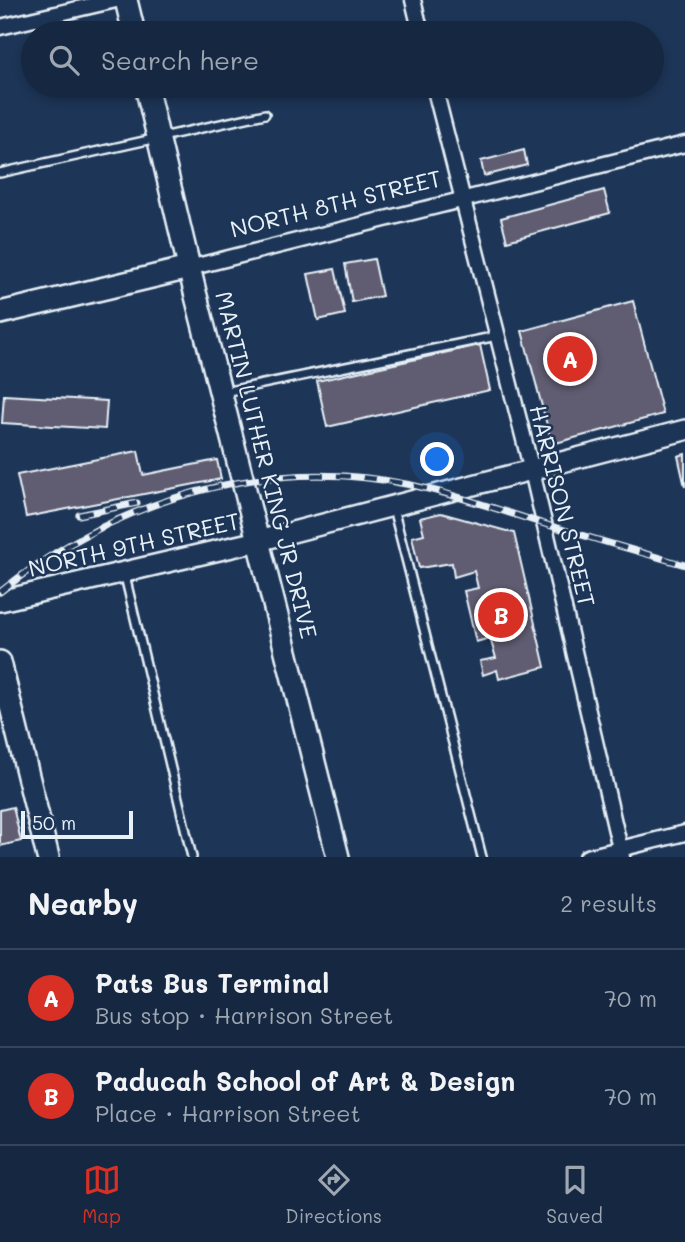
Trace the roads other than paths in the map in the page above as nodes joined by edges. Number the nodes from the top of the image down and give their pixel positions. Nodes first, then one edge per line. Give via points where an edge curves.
1 (116, 0) edge
2 (126, 0) edge
3 (413, 0) edge
4 (26, 21) edge
5 (131, 21) edge
6 (418, 21) edge
7 (21, 22) edge
8 (0, 27) edge
9 (149, 98) edge
10 (437, 98) edge
11 (265, 114) dead end
12 (158, 136) junction
13 (685, 144) edge
14 (0, 173) edge
15 (462, 199) junction
16 (189, 268) junction
17 (0, 313) edge
18 (497, 336) junction
19 (220, 393) junction
20 (685, 430) edge
21 (532, 471) junction
22 (392, 505) junction
23 (258, 541) junction
24 (124, 571) junction
25 (0, 601) edge
26 (0, 663) edge
27 (685, 832) edge
28 (621, 853) edge
29 (48, 857) edge
30 (192, 857) edge
31 (338, 857) edge
32 (482, 857) edge
33 (587, 857) edge

1 - 4 street
2 - 5 main road
3 - 6 street
7 - 8 street
9 - 12 main road, MARTIN LUTHER KING JR DRIVE
10 - 15 street, HARRISON STREET
11 - 12 lane
12 - 14 lane
12 - 16 main road, MARTIN LUTHER KING JR DRIVE
13 - 15 street, NORTH 8TH STREET
15 - 16 street, NORTH 8TH STREET
15 - 18 street, HARRISON STREET
16 - 17 main road, NORTH 8TH STREET
16 - 19 main road, MARTIN LUTHER KING JR DRIVE
18 - 19 lane
18 - 21 street, HARRISON STREET
19 - 23 main road, MARTIN LUTHER KING JR DRIVE
20 - 21 street, NORTH 9TH STREET
21 - 22 street, NORTH 9TH STREET
21 - 28 street, HARRISON STREET
22 - 23 street, NORTH 9TH STREET
22 - 32 lane
23 - 24 street, NORTH 9TH STREET
23 - 31 main road, MARTIN LUTHER KING JR DRIVE
24 - 25 street, NORTH 9TH STREET
24 - 30 lane
26 - 29 main road
27 - 28 street
28 - 33 street

